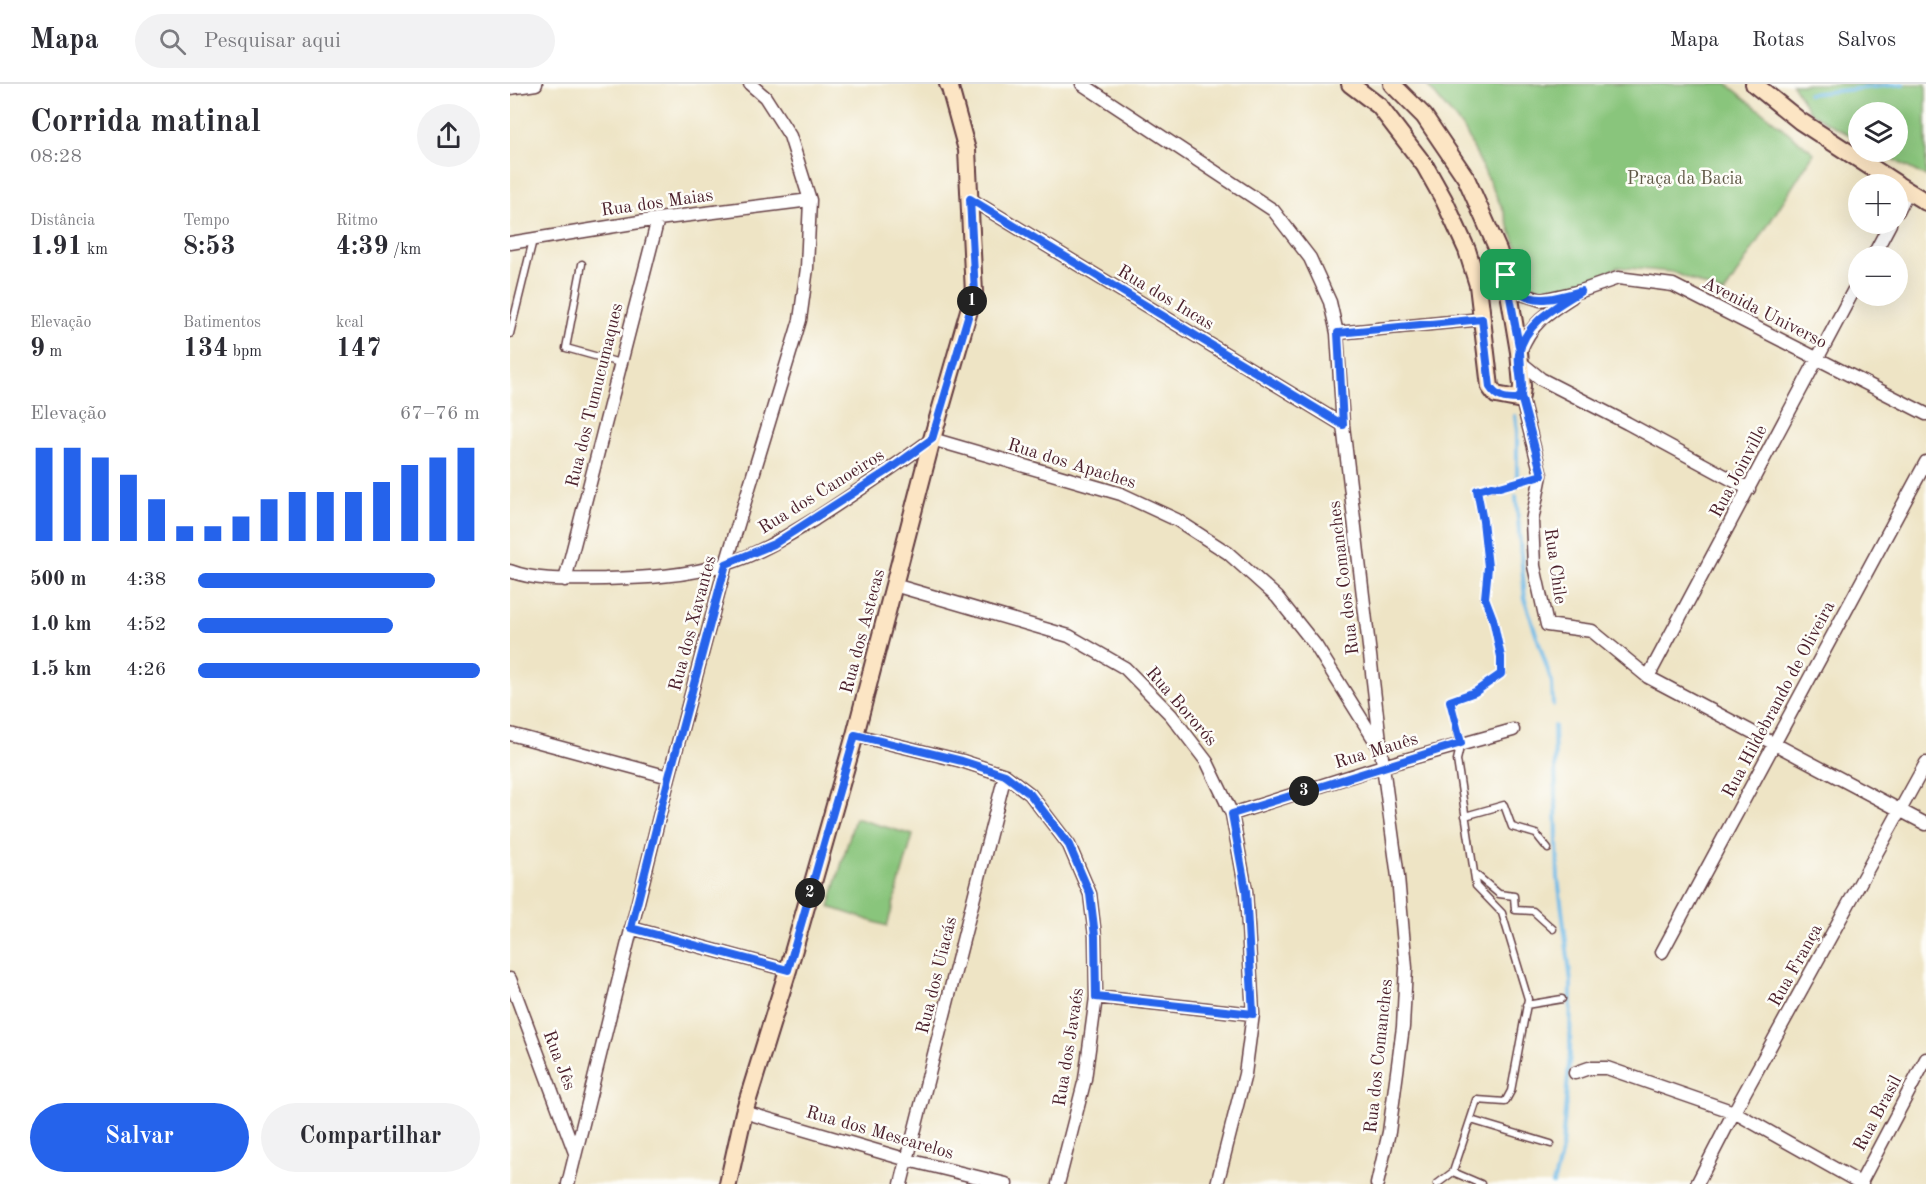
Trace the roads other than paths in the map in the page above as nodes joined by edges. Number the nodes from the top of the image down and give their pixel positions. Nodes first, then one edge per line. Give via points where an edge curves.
1 (536, 84) edge
2 (750, 84) edge
3 (1082, 84) edge
4 (1350, 84) edge
5 (1392, 84) edge
6 (1754, 84) edge
7 (950, 85) edge
8 (510, 88) edge
9 (1881, 174) edge
10 (1908, 191) edge
11 (970, 199) junction
12 (810, 200) junction
13 (1926, 202) edge
14 (658, 219) junction
15 (533, 239) junction
16 (510, 243) edge
17 (582, 264) dead end
18 (1506, 275) junction
19 (1581, 291) junction
20 (1848, 301) edge
21 (1482, 319) junction
22 (1338, 333) junction
23 (510, 334) edge
24 (1519, 357) junction
25 (1817, 358) junction
26 (621, 363) junction
27 (1553, 386) junction
28 (1522, 391) junction
29 (1926, 414) edge
30 (1343, 425) junction
31 (932, 439) junction
32 (1926, 462) edge
33 (1542, 475) junction
34 (1749, 489) junction
35 (726, 564) junction
36 (510, 571) edge
37 (566, 580) junction
38 (894, 585) junction
39 (1648, 677) junction
40 (1513, 730) dead end
41 (510, 734) edge
42 (855, 735) junction
43 (1461, 743) junction
44 (1775, 744) junction
45 (1381, 750) junction
46 (1926, 764) edge
47 (1383, 766) junction
48 (1005, 775) junction
49 (669, 777) junction
50 (1901, 811) junction
51 (1232, 814) junction
52 (1465, 816) junction
53 (1926, 824) edge
54 (1548, 849) dead end
55 (1474, 873) junction
56 (631, 928) junction
57 (1554, 929) dead end
58 (1662, 952) dead end
59 (788, 970) junction
60 (510, 979) edge
61 (1096, 997) junction
62 (1562, 999) dead end
63 (1526, 1005) junction
64 (1253, 1014) junction
65 (1926, 1062) edge
66 (1575, 1073) dead end
67 (744, 1112) junction
68 (1734, 1112) junction
69 (1471, 1120) junction
70 (1551, 1144) dead end
71 (575, 1153) junction
72 (908, 1160) junction
73 (1453, 1172) junction
74 (568, 1184) edge
75 (728, 1184) edge
76 (901, 1184) edge
77 (1006, 1184) edge
78 (1058, 1184) edge
79 (1217, 1184) edge
80 (1377, 1184) edge
81 (1437, 1184) edge
82 (1481, 1184) edge
83 (1697, 1184) edge
84 (1861, 1184) edge

1 - 8 street
2 - 12 street, Rua dos Xavantes via 765,97 790,136
3 - 22 street, Rua dos Comanches via 1273,210 1310,258 1330,302
4 - 21 street via 1379,105 1425,166 1467,250 1478,285
5 - 18 street via 1424,116 1467,178
6 - 9 street via 1800,121
7 - 11 street, Rua dos Astecas via 967,150
10 - 13 street
11 - 30 street, Rua dos Incas
11 - 31 street, Rua dos Astecas via 975,293
12 - 14 street, Rua dos Maias
12 - 35 street, Rua dos Xavantes via 800,320
14 - 15 street, Rua dos Maias
14 - 26 street, Rua dos Tumucumaques
15 - 16 street, Rua dos Maias
15 - 23 lane
17 - 26 lane via 566,348
18 - 19 street via 1519,293 1533,298 1554,298
18 - 24 street
19 - 24 street via 1532,328
19 - 25 street, Avenida Universo via 1618,278 1673,285
20 - 25 street, Rua Joinville
21 - 22 street
21 - 28 street via 1490,387 1502,398 1517,399
22 - 30 street, Rua dos Comanches
24 - 27 street
24 - 28 street
25 - 29 street, Avenida Universo
25 - 34 street, Rua Joinville
26 - 37 street, Rua dos Tumucumaques
27 - 28 street
27 - 34 street
28 - 33 street, Rua Chile
30 - 45 street, Rua dos Comanches
31 - 35 street, Rua dos Canoeiros via 774,544
31 - 38 street, Rua dos Astecas
31 - 45 street, Rua dos Apaches via 1122,494 1177,520 1228,553 1277,597 1316,646
32 - 44 street, Rua Hildebrando de Oliveira
33 - 39 street, Rua Chile via 1532,521 1534,566 1547,625 1592,631
33 - 43 lane via 1477,490 1488,567 1485,598 1501,657 1501,674 1475,692 1450,701
34 - 39 street, Rua Joinville
35 - 37 street, Rua dos Canoeiros via 639,578
35 - 49 street, Rua dos Xavantes
36 - 37 street, Rua dos Canoeiros
38 - 42 street, Rua dos Astecas
38 - 51 street, Rua Bororós via 1069,636 1125,668 1171,715 1207,762
39 - 44 street
40 - 43 street, Rua Mauês
41 - 49 street
42 - 48 street, Rua dos Javaés
42 - 59 street, Rua dos Astecas
43 - 47 street, Rua Mauês
43 - 52 lane via 1457,760
44 - 50 street
44 - 58 street, Rua Hildebrando de Oliveira
45 - 47 street, Rua dos Comanches
46 - 50 street, Rua França
47 - 51 street, Rua Mauês
47 - 80 street, Rua dos Comanches via 1406,968 1403,1027 1389,1132
48 - 61 street, Rua dos Javaés via 1030,794 1069,845 1090,894
48 - 72 street, Rua dos Uiacás
49 - 56 street, Rua dos Xavantes
50 - 53 street
50 - 68 street, Rua França
51 - 64 street, Rua Bororós via 1246,891
52 - 54 lane via 1504,805 1512,827 1536,834
52 - 55 lane
55 - 57 lane via 1499,894 1514,896 1515,910 1533,911
55 - 63 lane via 1476,886 1502,913 1528,999
56 - 59 street
56 - 71 street, Rua dos Xavantes
59 - 67 street, Rua dos Astecas
60 - 71 street, Rua Jês
61 - 64 street
61 - 78 street, Rua dos Javaés via 1085,1079
62 - 63 lane
63 - 69 lane via 1511,1091 1505,1102 1477,1100
64 - 79 street, Rua Bororós via 1245,1074
65 - 84 street, Rua Brasil
66 - 68 street via 1607,1068
67 - 72 street, Rua dos Mescarelos
67 - 75 street, Rua dos Astecas
68 - 83 street, Rua França
68 - 84 street
69 - 70 lane
69 - 73 lane
71 - 74 street, Rua dos Xavantes
72 - 76 street, Rua dos Uiacás
72 - 77 street, Rua dos Mescarelos
73 - 81 lane
73 - 82 lane

